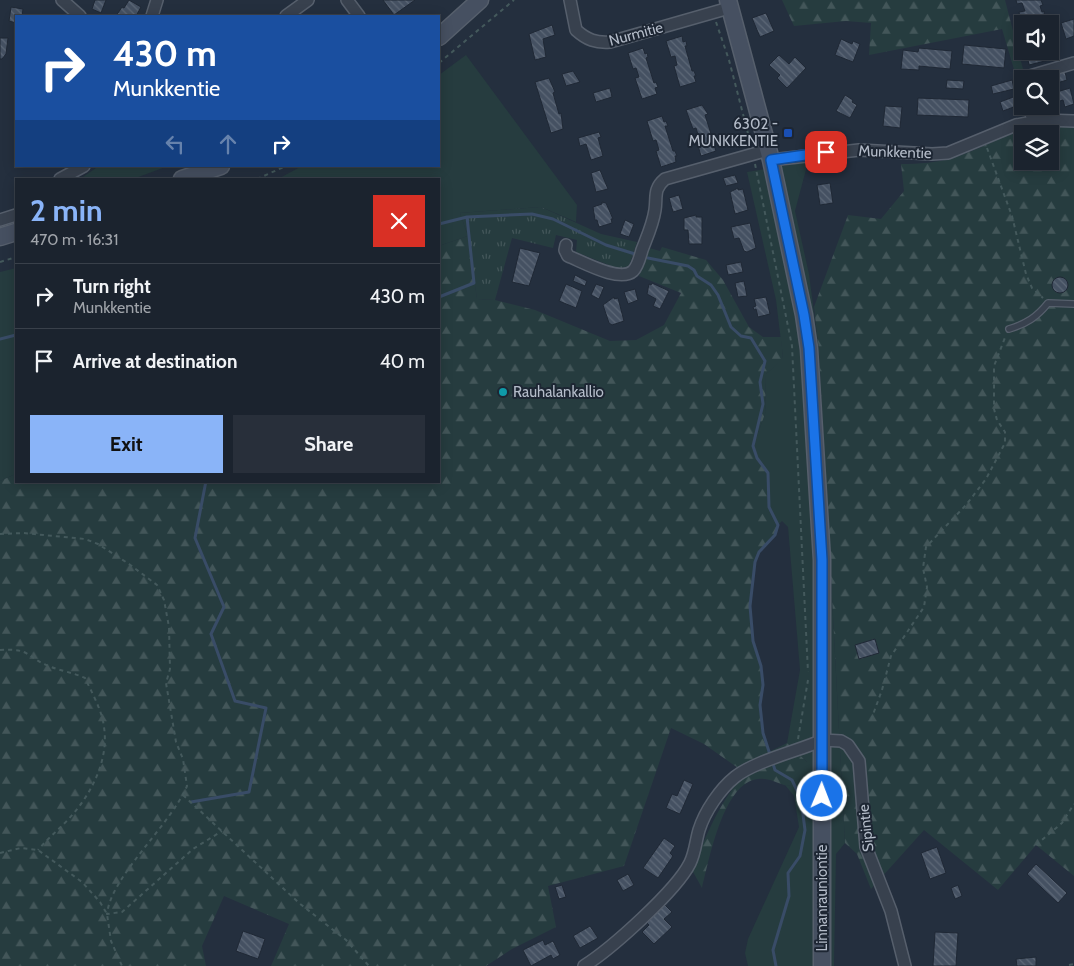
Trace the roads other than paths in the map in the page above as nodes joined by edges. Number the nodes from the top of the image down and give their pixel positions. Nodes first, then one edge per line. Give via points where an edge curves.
1 (62, 0) edge
2 (158, 0) edge
3 (308, 0) edge
4 (347, 0) edge
5 (480, 0) edge
6 (570, 0) edge
7 (728, 4) edge
8 (79, 15) edge
9 (152, 15) edge
10 (287, 15) edge
11 (358, 15) edge
12 (440, 36) edge
13 (1074, 63) edge
14 (1050, 70) edge
15 (1032, 115) edge
16 (1033, 121) junction
17 (1074, 121) edge
18 (764, 155) junction
19 (218, 167) edge
20 (71, 169) edge
21 (61, 178) edge
22 (185, 178) edge
23 (15, 215) edge
24 (0, 220) edge
25 (15, 232) edge
26 (0, 237) edge
27 (566, 245) dead end
28 (1074, 304) edge
29 (1009, 329) road end
30 (823, 740) junction
31 (584, 966) edge
32 (822, 966) edge
33 (905, 966) edge

1 - 8 street
2 - 9 street
3 - 10 street
4 - 11 street
5 - 12 street
6 - 7 street, Nurmitie via 576,30 598,43 713,12
7 - 18 street, Linnanrauniontie
13 - 14 street
15 - 16 street
16 - 17 street, Munkkentie
16 - 18 street, Munkkentie via 948,153 859,150
18 - 27 street, Munkkentie via 665,179 656,189 656,205 638,263 628,274 613,274 568,256
18 - 30 street, Linnanrauniontie via 801,301 809,348 822,560
19 - 22 street
20 - 21 street
23 - 24 street
25 - 26 street
28 - 29 lane via 1048,303 1040,315
30 - 31 street via 754,766 721,790 700,827 691,862 676,885 600,956
30 - 32 street, Linnanrauniontie
30 - 33 street, Sipintie via 841,741 848,745 859,761 866,847 891,911

